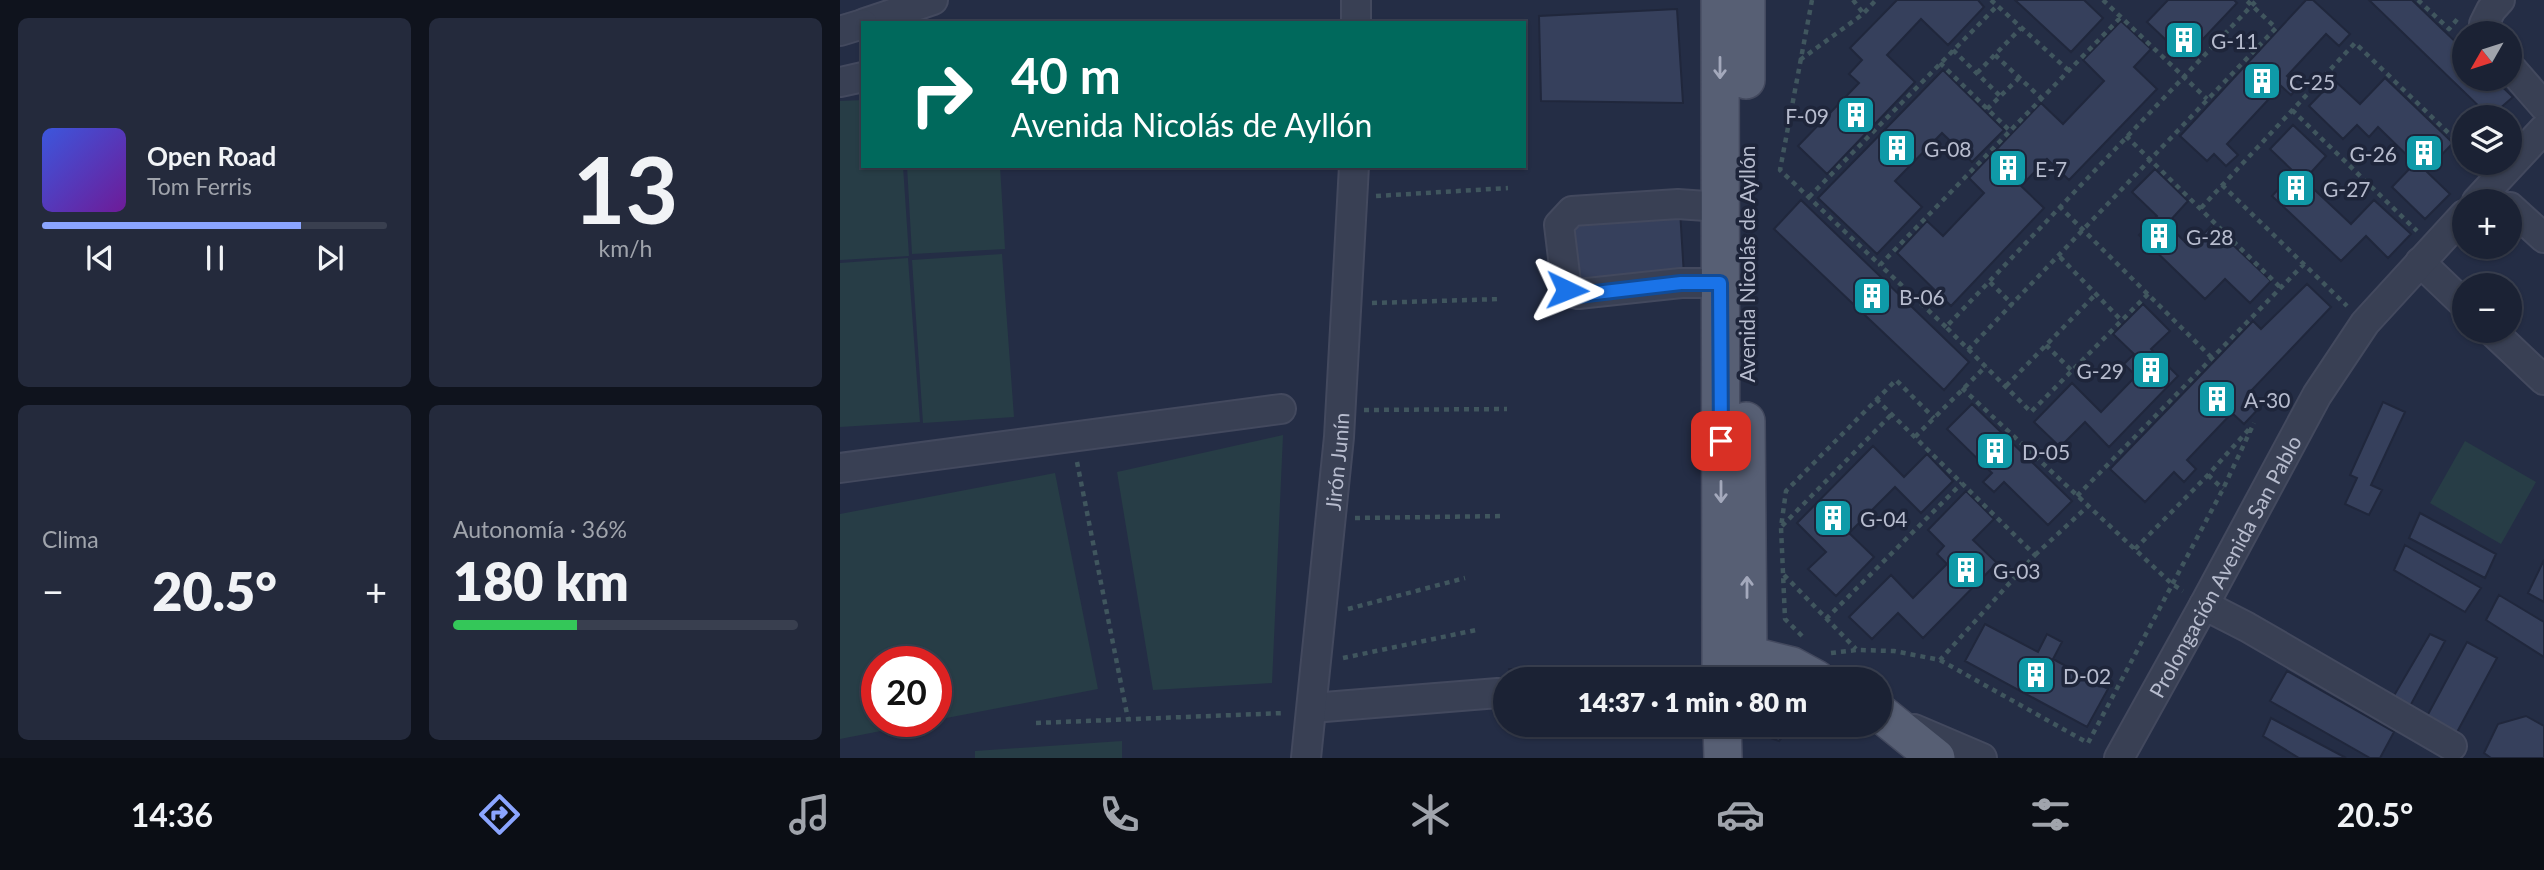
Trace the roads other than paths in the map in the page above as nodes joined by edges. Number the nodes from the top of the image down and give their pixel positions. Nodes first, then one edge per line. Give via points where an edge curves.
1 (1356, 0) edge
2 (2500, 0) edge
3 (1741, 1) edge
4 (922, 2) edge
5 (870, 21) edge
6 (1356, 21) edge
7 (2486, 21) edge
8 (861, 24) edge
9 (840, 31) edge
10 (861, 77) edge
11 (2522, 81) edge
12 (840, 82) edge
13 (2544, 106) edge
14 (2544, 129) edge
15 (1354, 168) edge
16 (2503, 189) edge
17 (1720, 206) junction
18 (2522, 221) edge
19 (2452, 228) edge
20 (2544, 238) edge
21 (2427, 254) junction
22 (1720, 283) junction
23 (2452, 288) edge
24 (2505, 343) edge
25 (2544, 380) edge
26 (1281, 409) dead end
27 (840, 468) edge
28 (2204, 605) junction
29 (1732, 667) edge
30 (1732, 667) edge
31 (1779, 667) edge
32 (1819, 667) edge
33 (1493, 693) edge
34 (1312, 708) junction
35 (1892, 719) edge
36 (1892, 722) edge
37 (1722, 737) edge
38 (2452, 746) dead end
39 (1306, 758) edge
40 (1723, 758) edge
41 (1936, 758) edge
42 (1982, 758) edge
43 (2119, 758) edge

1 - 6 street
2 - 7 street
3 -> 17 main road, Avenida Nicolás de Ayllón
29 -> 3 main road, Avenida Nicolás de Ayllón
4 - 5 street
8 - 9 street
10 - 12 street
11 - 13 street
14 - 16 street
15 - 34 street, Jirón Junín via 1340,411
17 - 22 main road, Avenida Nicolás de Ayllón
17 - 22 street via 1572,211 1559,225 1567,290 1578,295
18 - 20 street
19 - 21 street, Prolongación Avenida San Pablo
21 - 23 street
21 - 28 street, Prolongación Avenida San Pablo via 2365,323 2317,395
22 -> 30 main road, Avenida Nicolás de Ayllón
24 - 25 street
26 - 27 street
28 - 38 street
28 - 43 street, Prolongación Avenida San Pablo
31 - 32 main road
33 - 34 street
34 - 39 street, Jirón Junín
35 - 42 street
36 - 41 main road
37 - 40 main road

